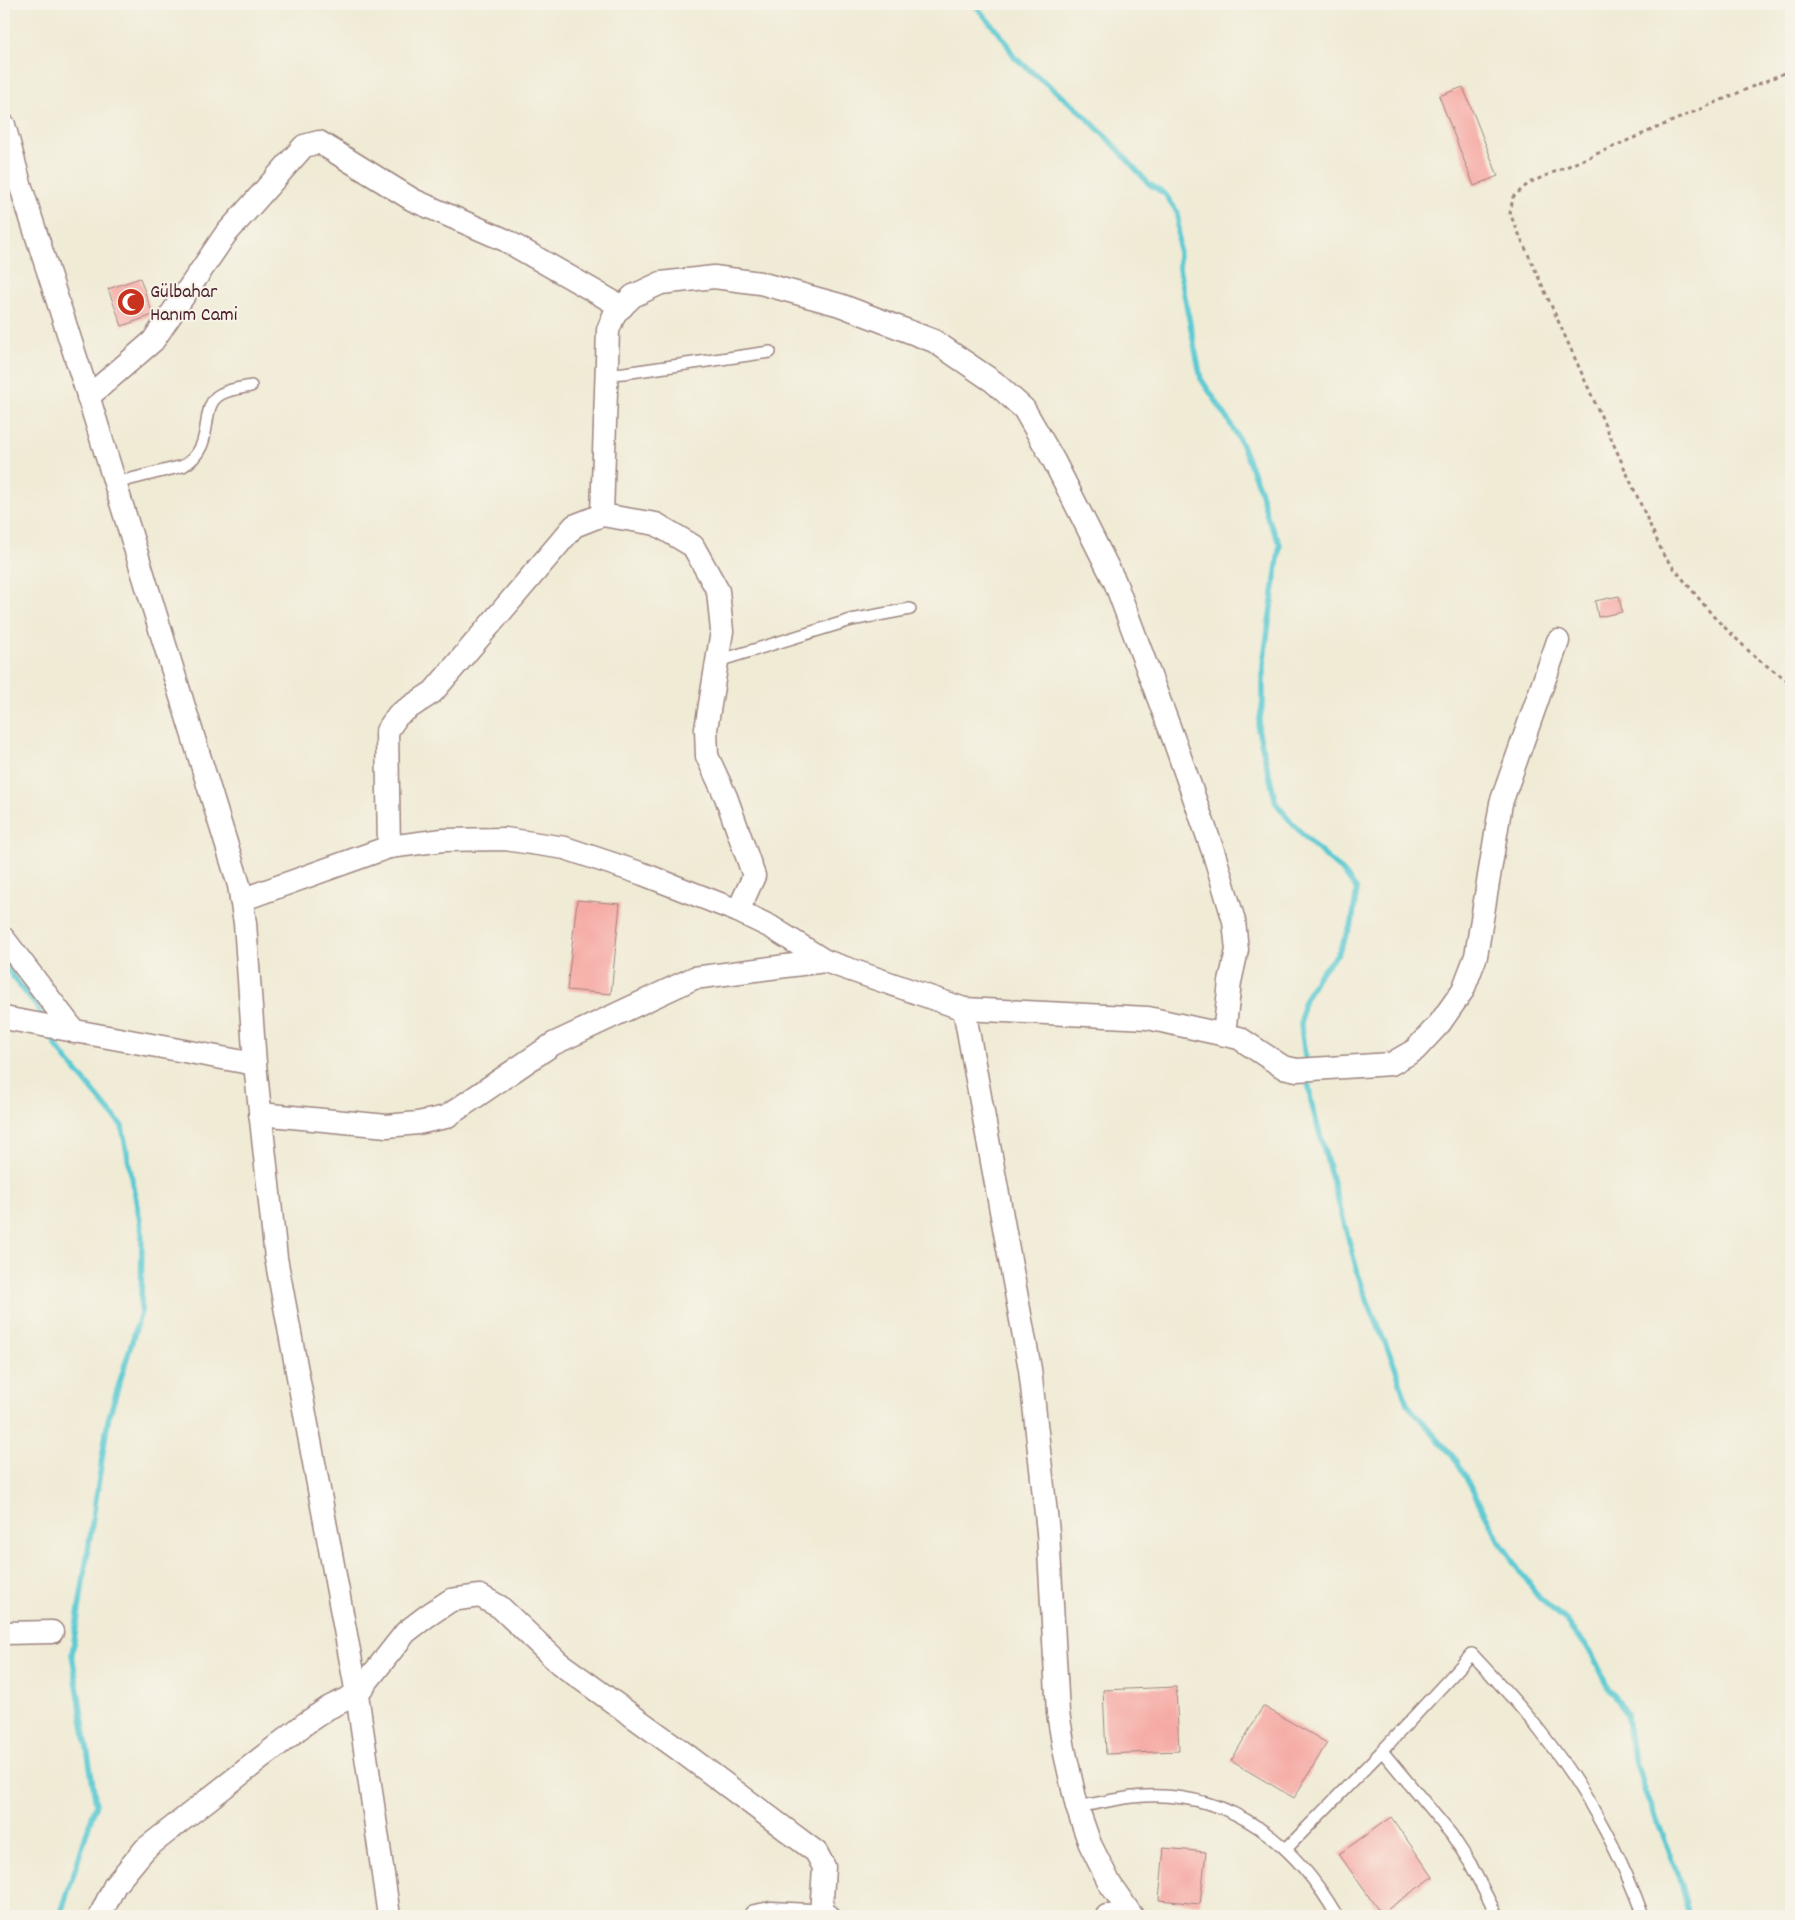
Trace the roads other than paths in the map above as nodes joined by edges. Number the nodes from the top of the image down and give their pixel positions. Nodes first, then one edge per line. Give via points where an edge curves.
1 (4, 125) edge
2 (622, 307) junction
3 (770, 352) dead end
4 (607, 374) junction
5 (251, 386) dead end
6 (88, 397) junction
7 (115, 483) junction
8 (602, 515) junction
9 (910, 608) dead end
10 (1558, 641) dead end
11 (718, 661) junction
12 (389, 846) junction
13 (242, 900) junction
14 (738, 911) junction
15 (4, 939) edge
16 (825, 961) junction
17 (964, 1008) junction
18 (4, 1018) edge
19 (68, 1031) junction
20 (1224, 1034) junction
21 (255, 1064) junction
22 (260, 1114) junction
23 (52, 1632) dead end
24 (4, 1633) edge
25 (357, 1694) junction
26 (1382, 1751) junction
27 (1077, 1807) junction
28 (1286, 1849) junction
29 (100, 1916) edge
30 (389, 1916) edge
31 (755, 1916) edge
32 (825, 1916) edge
33 (1107, 1916) edge
34 (1131, 1916) edge
35 (1337, 1916) edge
36 (1497, 1916) edge
37 (1643, 1916) edge

1 - 6 street
2 - 4 street via 615,313 608,330
2 - 6 street via 505,240 413,200 319,142 304,146 225,235 154,341
2 - 20 street via 634,296 661,282 714,277 760,282 840,305 934,341 994,382 1024,409 1054,460 1115,582 1214,854 1234,920 1237,950
3 - 4 lane
4 - 8 street
5 - 7 lane via 216,397 209,409 202,448 191,461 183,466
6 - 7 street
7 - 13 street
8 - 11 street via 656,524 693,546 718,591 722,631
8 - 12 street via 574,526 432,692 398,715 387,731
9 - 11 lane via 852,620
10 - 20 street via 1501,803 1476,956 1463,990 1440,1023 1415,1050 1391,1064 1298,1070 1283,1067 1239,1038
11 - 14 street via 706,730 708,756 754,876
12 - 13 street
12 - 14 street via 443,840 505,839 565,848
13 - 21 street
14 - 16 street via 771,927
15 - 19 street
16 - 17 street
16 - 22 street via 694,978 553,1044 446,1117 387,1126
17 - 20 street via 1148,1018
17 - 27 street via 1030,1369 1048,1532 1058,1713
18 - 19 street
19 - 21 street
21 - 22 street
22 - 25 street via 276,1258
23 - 24 street
25 - 29 street via 306,1723 145,1849 115,1885
25 - 30 street
25 - 32 street via 406,1632 451,1600 480,1596 500,1607 559,1664 816,1852 824,1867
26 - 28 lane
26 - 36 lane via 1451,1834
26 - 37 lane via 1472,1654 1540,1730 1583,1791 1619,1857
27 - 28 lane via 1144,1796 1187,1798 1242,1817
27 - 34 street via 1090,1844
28 - 35 lane via 1317,1884
31 - 32 street via 771,1913
33 - 34 street

